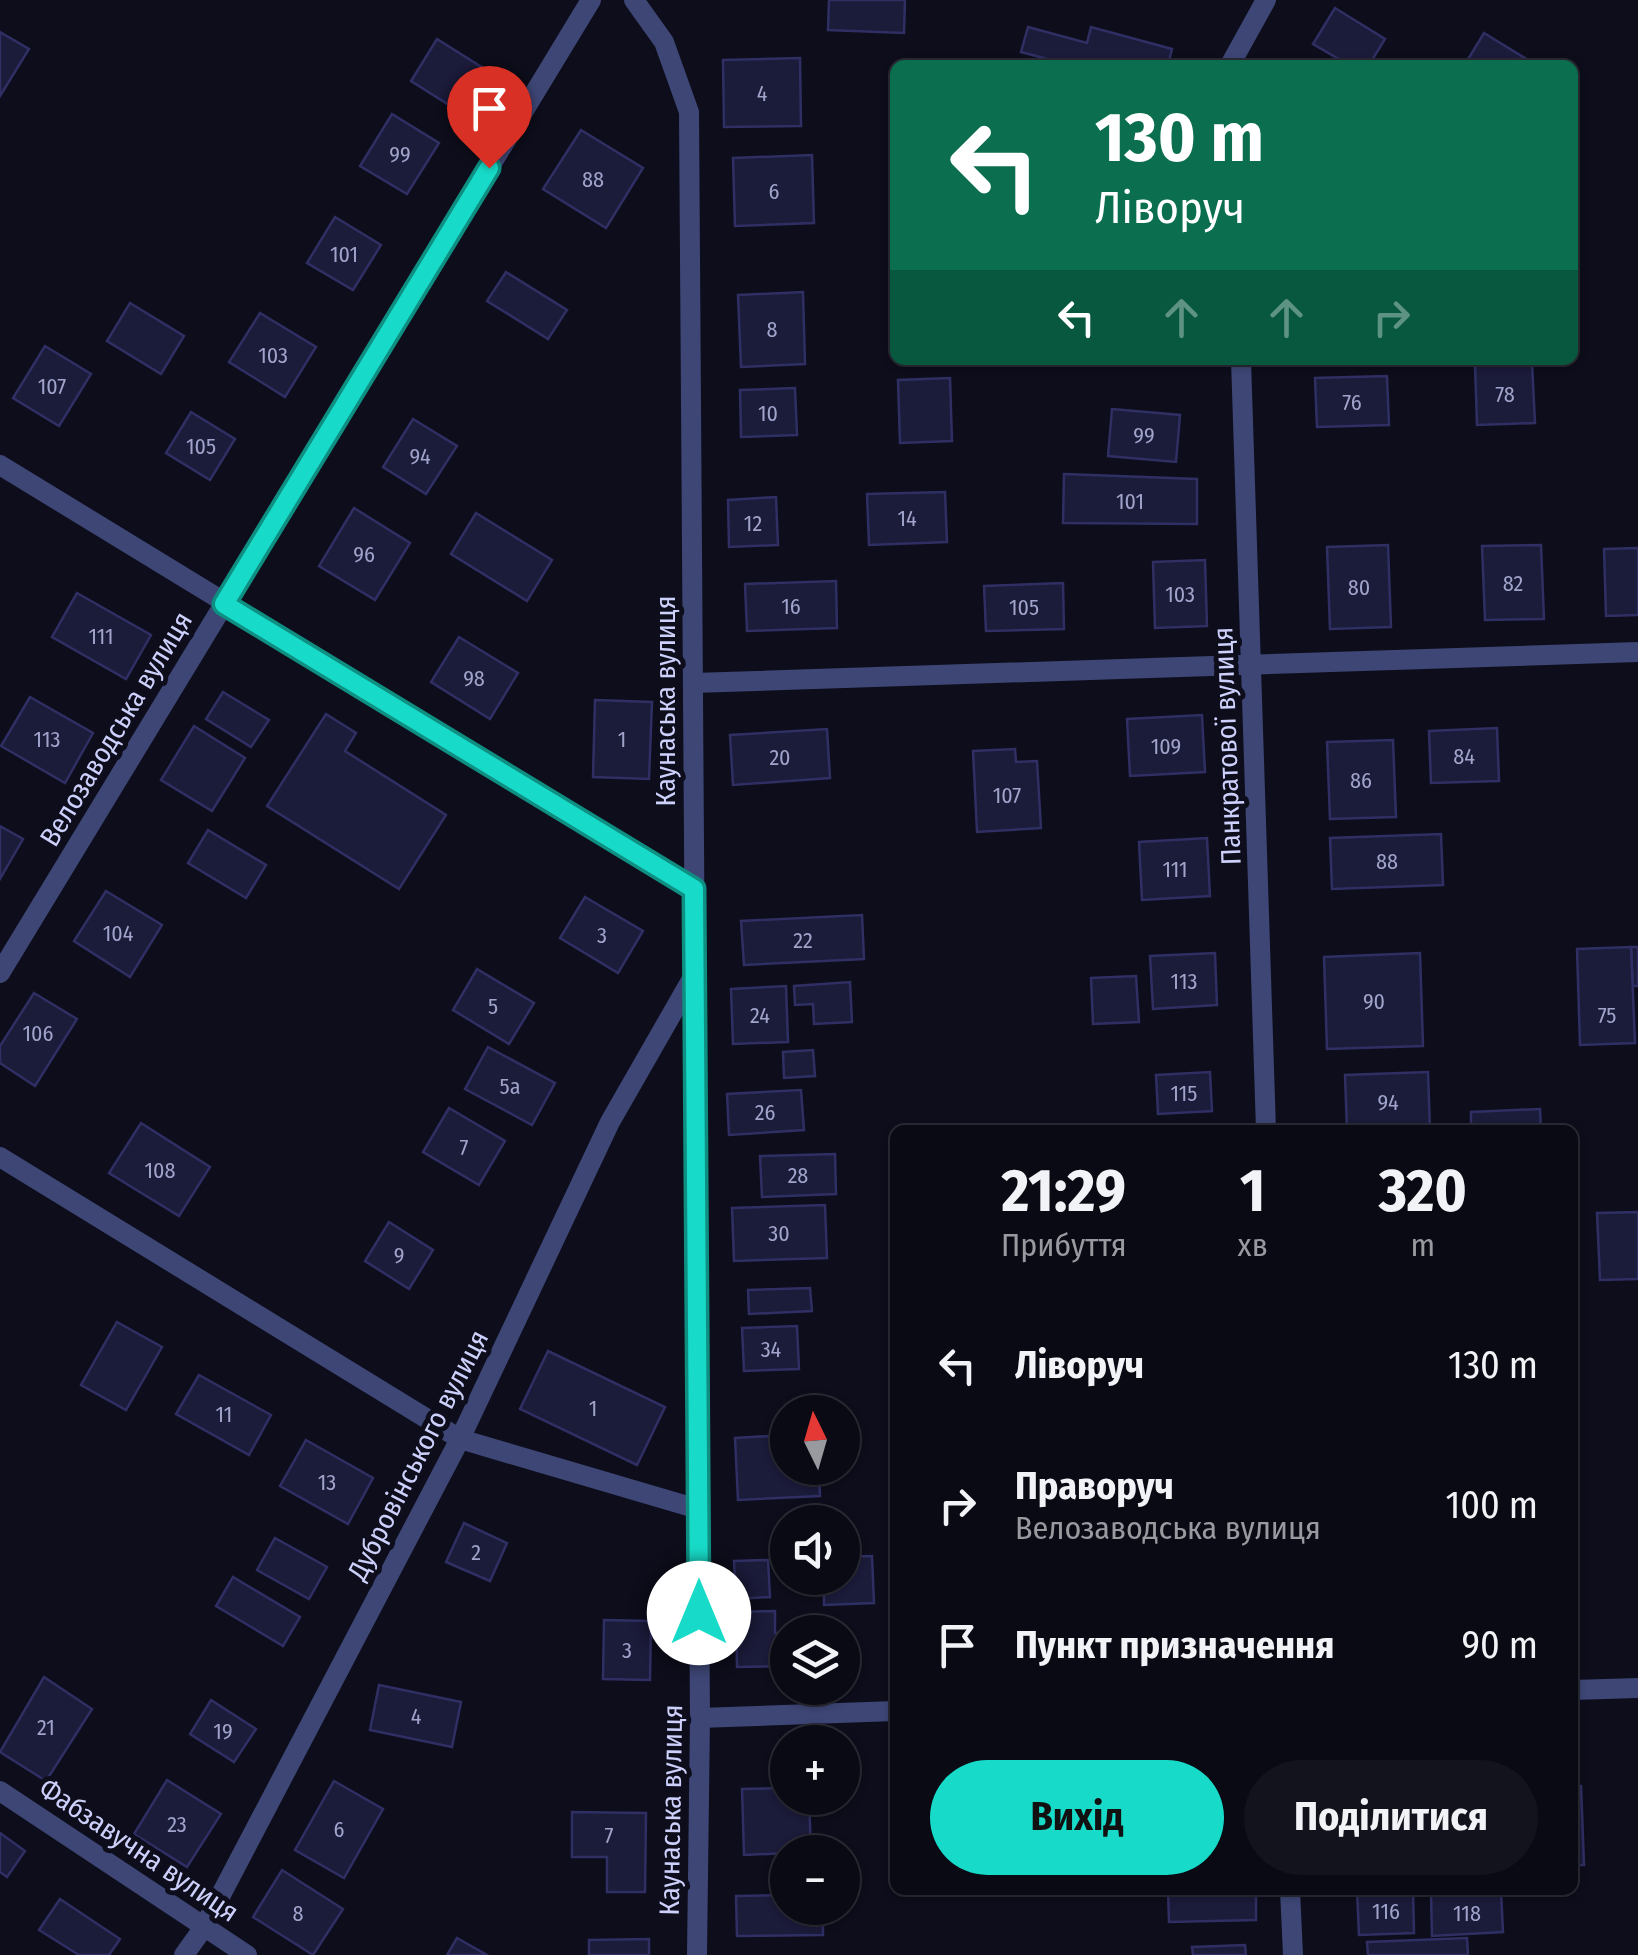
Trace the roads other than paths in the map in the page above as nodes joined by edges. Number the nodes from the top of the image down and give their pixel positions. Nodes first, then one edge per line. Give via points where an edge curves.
1 (591, 0) edge
2 (634, 0) edge
3 (1266, 0) edge
4 (1233, 60) edge
5 (1241, 365) edge
6 (0, 465) edge
7 (224, 604) junction
8 (1638, 652) edge
9 (1252, 667) junction
10 (692, 683) junction
11 (694, 889) junction
12 (0, 974) edge
13 (694, 976) junction
14 (1266, 1125) edge
15 (0, 1157) edge
16 (460, 1439) junction
17 (698, 1509) junction
18 (1638, 1688) edge
19 (1578, 1690) edge
20 (890, 1711) edge
21 (700, 1718) junction
22 (0, 1791) edge
23 (1290, 1895) edge
24 (204, 1927) junction
25 (184, 1955) edge
26 (247, 1955) edge
27 (697, 1955) edge
28 (1293, 1955) edge

1 - 7 street, Велозаводська вулиця
2 - 10 street, Каунаська вулиця via 664,42 688,112
3 - 4 street
5 - 9 street, Панкратової вулиця
6 - 7 street
7 - 11 street
7 - 12 street, Велозаводська вулиця
8 - 9 street
9 - 10 street
9 - 14 street, Панкратової вулиця
10 - 11 street, Каунаська вулиця
11 - 13 street, Каунаська вулиця
13 - 16 street, Дубровінського вулиця via 610,1122
13 - 17 street, Каунаська вулиця
15 - 16 street
16 - 17 street
16 - 24 street, Дубровінського вулиця
17 - 21 street, Каунаська вулиця
18 - 19 street
20 - 21 street
21 - 27 street, Каунаська вулиця
22 - 24 street, Фабзавучна вулиця
23 - 28 street
24 - 25 street, Дубровінського вулиця
24 - 26 street, Фабзавучна вулиця

